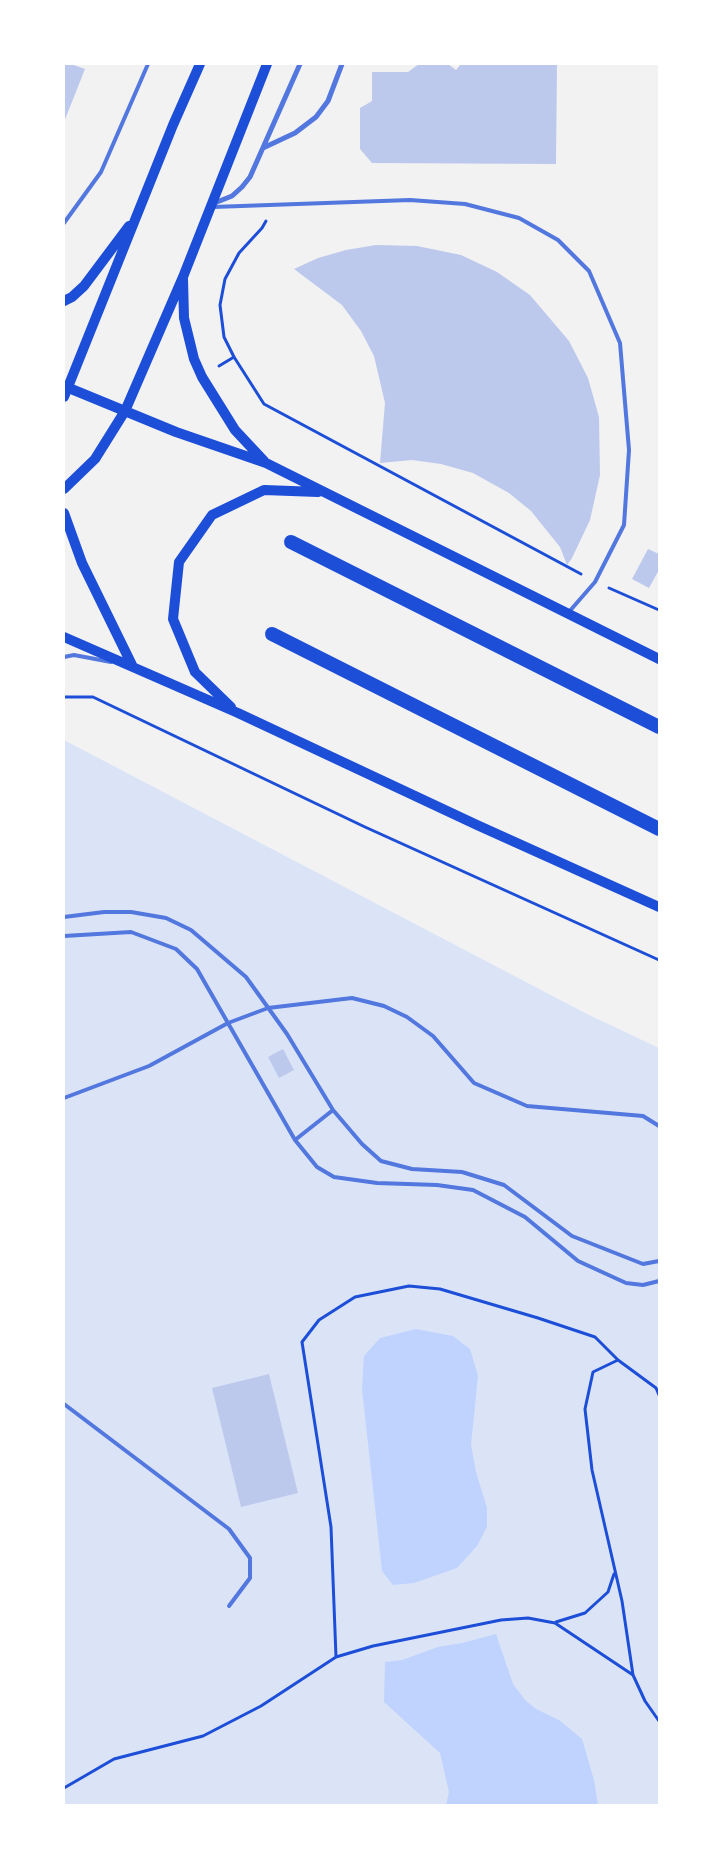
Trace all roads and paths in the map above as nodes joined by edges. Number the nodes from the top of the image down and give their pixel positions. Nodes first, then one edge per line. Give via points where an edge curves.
1 (148, 64) edge
2 (200, 64) edge
3 (267, 64) edge
4 (300, 64) edge
5 (342, 64) edge
6 (263, 148) junction
7 (274, 205) junction
8 (211, 206) junction
9 (138, 213) junction
10 (64, 223) edge
11 (183, 277) junction
12 (64, 301) edge
13 (234, 357) junction
14 (202, 378) junction
15 (65, 390) edge
16 (125, 411) junction
17 (266, 463) junction
18 (64, 489) edge
19 (321, 492) junction
20 (64, 513) edge
21 (291, 542) dead end
22 (595, 582) junction
23 (659, 610) edge
24 (568, 614) junction
25 (272, 634) dead end
26 (64, 637) edge
27 (64, 657) edge
28 (659, 659) edge
29 (132, 665) junction
30 (64, 697) edge
31 (238, 713) junction
32 (659, 727) edge
33 (659, 828) edge
34 (659, 907) edge
35 (64, 917) edge
36 (64, 936) edge
37 (659, 960) edge
38 (268, 1008) junction
39 (228, 1023) junction
40 (64, 1098) edge
41 (332, 1110) junction
42 (659, 1126) edge
43 (295, 1140) junction
44 (659, 1261) edge
45 (659, 1281) edge
46 (618, 1360) junction
47 (658, 1388) edge
48 (659, 1395) edge
49 (64, 1404) edge
50 (615, 1572) junction
51 (229, 1606) dead end
52 (555, 1622) junction
53 (336, 1657) junction
54 (633, 1675) junction
55 (659, 1721) edge
56 (64, 1788) edge

1 - 10 lane via 101,172
2 - 9 main road
3 - 8 main road
4 - 6 street
5 - 6 street via 328,101 316,117 295,133
6 - 8 street via 242,188
7 - 8 lane
7 - 13 path via 262,228 239,253 224,279 220,305 224,337
7 - 22 lane via 410,200 466,204 519,218 558,240 589,271 620,343 629,450 624,525
8 - 11 main road
9 - 12 main road via 84,286
9 - 15 main road
11 - 14 main road via 184,318
11 - 16 main road
13 - 14 path
13 - 22 path via 264,404
14 - 17 main road via 235,430
15 - 16 main road
16 - 17 main road
16 - 18 main road via 94,459
17 - 19 main road
19 - 24 main road
19 - 31 main road via 264,490 212,515 180,562 173,619 195,672
20 - 29 main road via 82,563
21 - 32 highway
22 - 23 path
22 - 24 lane
24 - 28 main road
25 - 33 highway
26 - 29 main road
27 - 29 lane via 74,655
29 - 31 main road
30 - 37 path via 93,697 365,827
31 - 34 main road
35 - 38 lane via 131,912 166,918 191,930 221,954 246,977
36 - 39 lane via 131,932 176,949 197,970
38 - 39 lane
38 - 41 lane
38 - 42 lane via 352,998 384,1006 407,1017 433,1036 474,1083 483,1087 527,1106 643,1116
39 - 40 lane via 149,1066
39 - 43 lane
41 - 43 lane
41 - 44 lane via 381,1161 412,1169 462,1172 504,1185 572,1236 643,1264
43 - 45 lane via 317,1167 334,1177 473,1190 525,1217 578,1261 626,1282 643,1285
46 - 47 path
46 - 50 path via 593,1372 585,1410 592,1470
46 - 53 path via 595,1337 440,1290 409,1286 355,1297 319,1320 302,1342 331,1527
47 - 48 path
49 - 51 lane via 229,1529 250,1558 250,1578
50 - 52 path via 608,1592 585,1613
50 - 54 path
52 - 53 path via 528,1618 501,1620 373,1646
52 - 54 path
53 - 56 path via 261,1706 203,1736 114,1759
54 - 55 path

